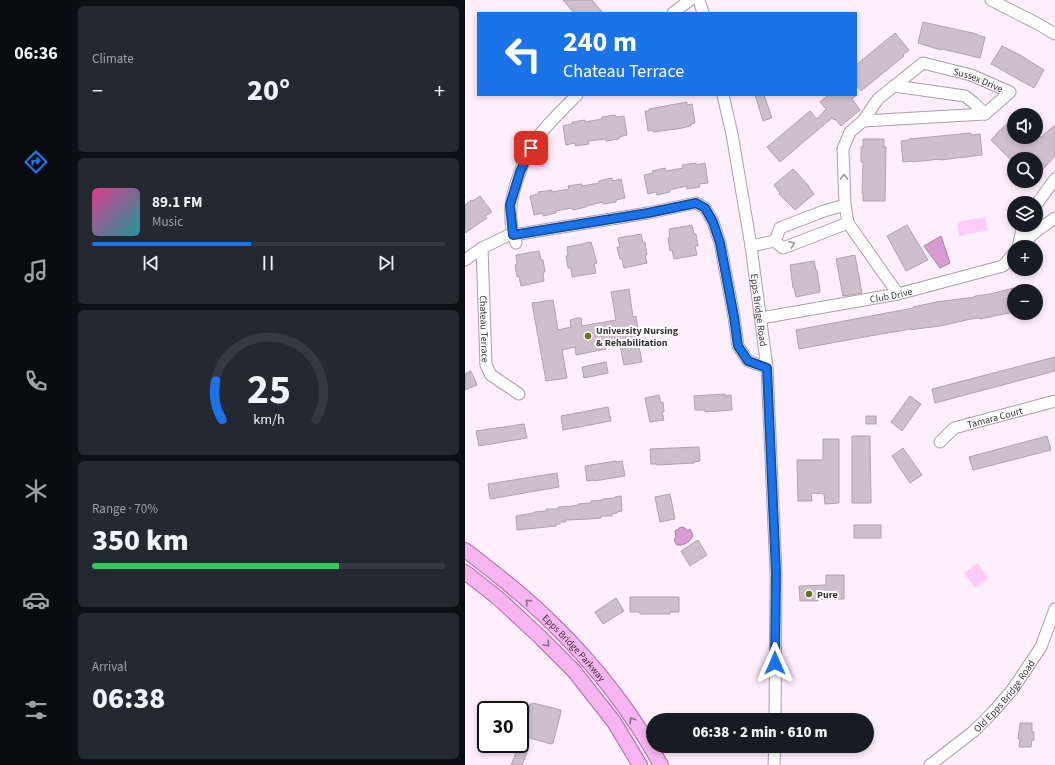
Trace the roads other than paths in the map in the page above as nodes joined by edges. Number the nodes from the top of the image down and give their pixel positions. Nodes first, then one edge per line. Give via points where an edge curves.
1 (691, 0) edge
2 (699, 0) edge
3 (991, 0) edge
4 (674, 12) edge
5 (703, 12) edge
6 (1055, 34) edge
7 (894, 86) junction
8 (576, 96) edge
9 (723, 96) edge
10 (985, 114) junction
11 (863, 121) junction
12 (1052, 182) edge
13 (1042, 196) edge
14 (1055, 196) edge
15 (845, 205) junction
16 (1055, 218) edge
17 (848, 223) junction
18 (515, 239) junction
19 (1026, 240) edge
20 (775, 241) junction
21 (751, 246) junction
22 (482, 248) junction
23 (465, 260) edge
24 (1007, 261) edge
25 (898, 294) junction
26 (761, 318) junction
27 (767, 368) junction
28 (519, 394) dead end
29 (1055, 401) edge
30 (940, 442) dead end
31 (465, 550) edge
32 (465, 572) edge
33 (1055, 609) edge
34 (775, 713) edge
35 (775, 753) edge
36 (640, 765) edge
37 (661, 765) edge
38 (774, 765) edge
39 (930, 765) edge

1 - 4 street
2 - 5 street
3 - 6 street
7 - 10 street via 965,96
7 - 10 street, Sussex Drive via 923,63 971,75 1011,92
7 - 11 street, Sussex Drive via 878,99
8 - 18 street via 548,125 525,159 510,205
9 - 21 street, Epps Bridge Road
10 - 11 street
15 -> 11 street, Sussex Drive via 843,150 851,132
12 - 13 street
12 - 14 street
15 - 17 street, Sussex Drive
15 - 20 street via 824,210 780,228
16 - 19 street
20 -> 17 street via 783,248
17 - 25 street
18 - 22 street via 507,236
18 - 27 street via 696,203 705,208 720,243 738,346 748,361
20 - 21 street
21 - 26 street, Epps Bridge Road
22 - 23 street
22 - 28 street, Chateau Terrace via 486,365 491,375
24 - 25 street, Club Drive via 1003,266
25 - 26 street, Club Drive
26 - 27 street, Epps Bridge Road
27 - 34 street, Epps Bridge Road via 776,573
29 - 30 street, Tamara Court via 954,428
37 -> 31 main road, Epps Bridge Parkway via 621,703 579,651 554,624
32 -> 36 main road, Epps Bridge Parkway via 498,598 574,671 614,722
33 - 39 street, Old Epps Bridge Road via 1041,647 1012,690 974,731
35 - 38 street

